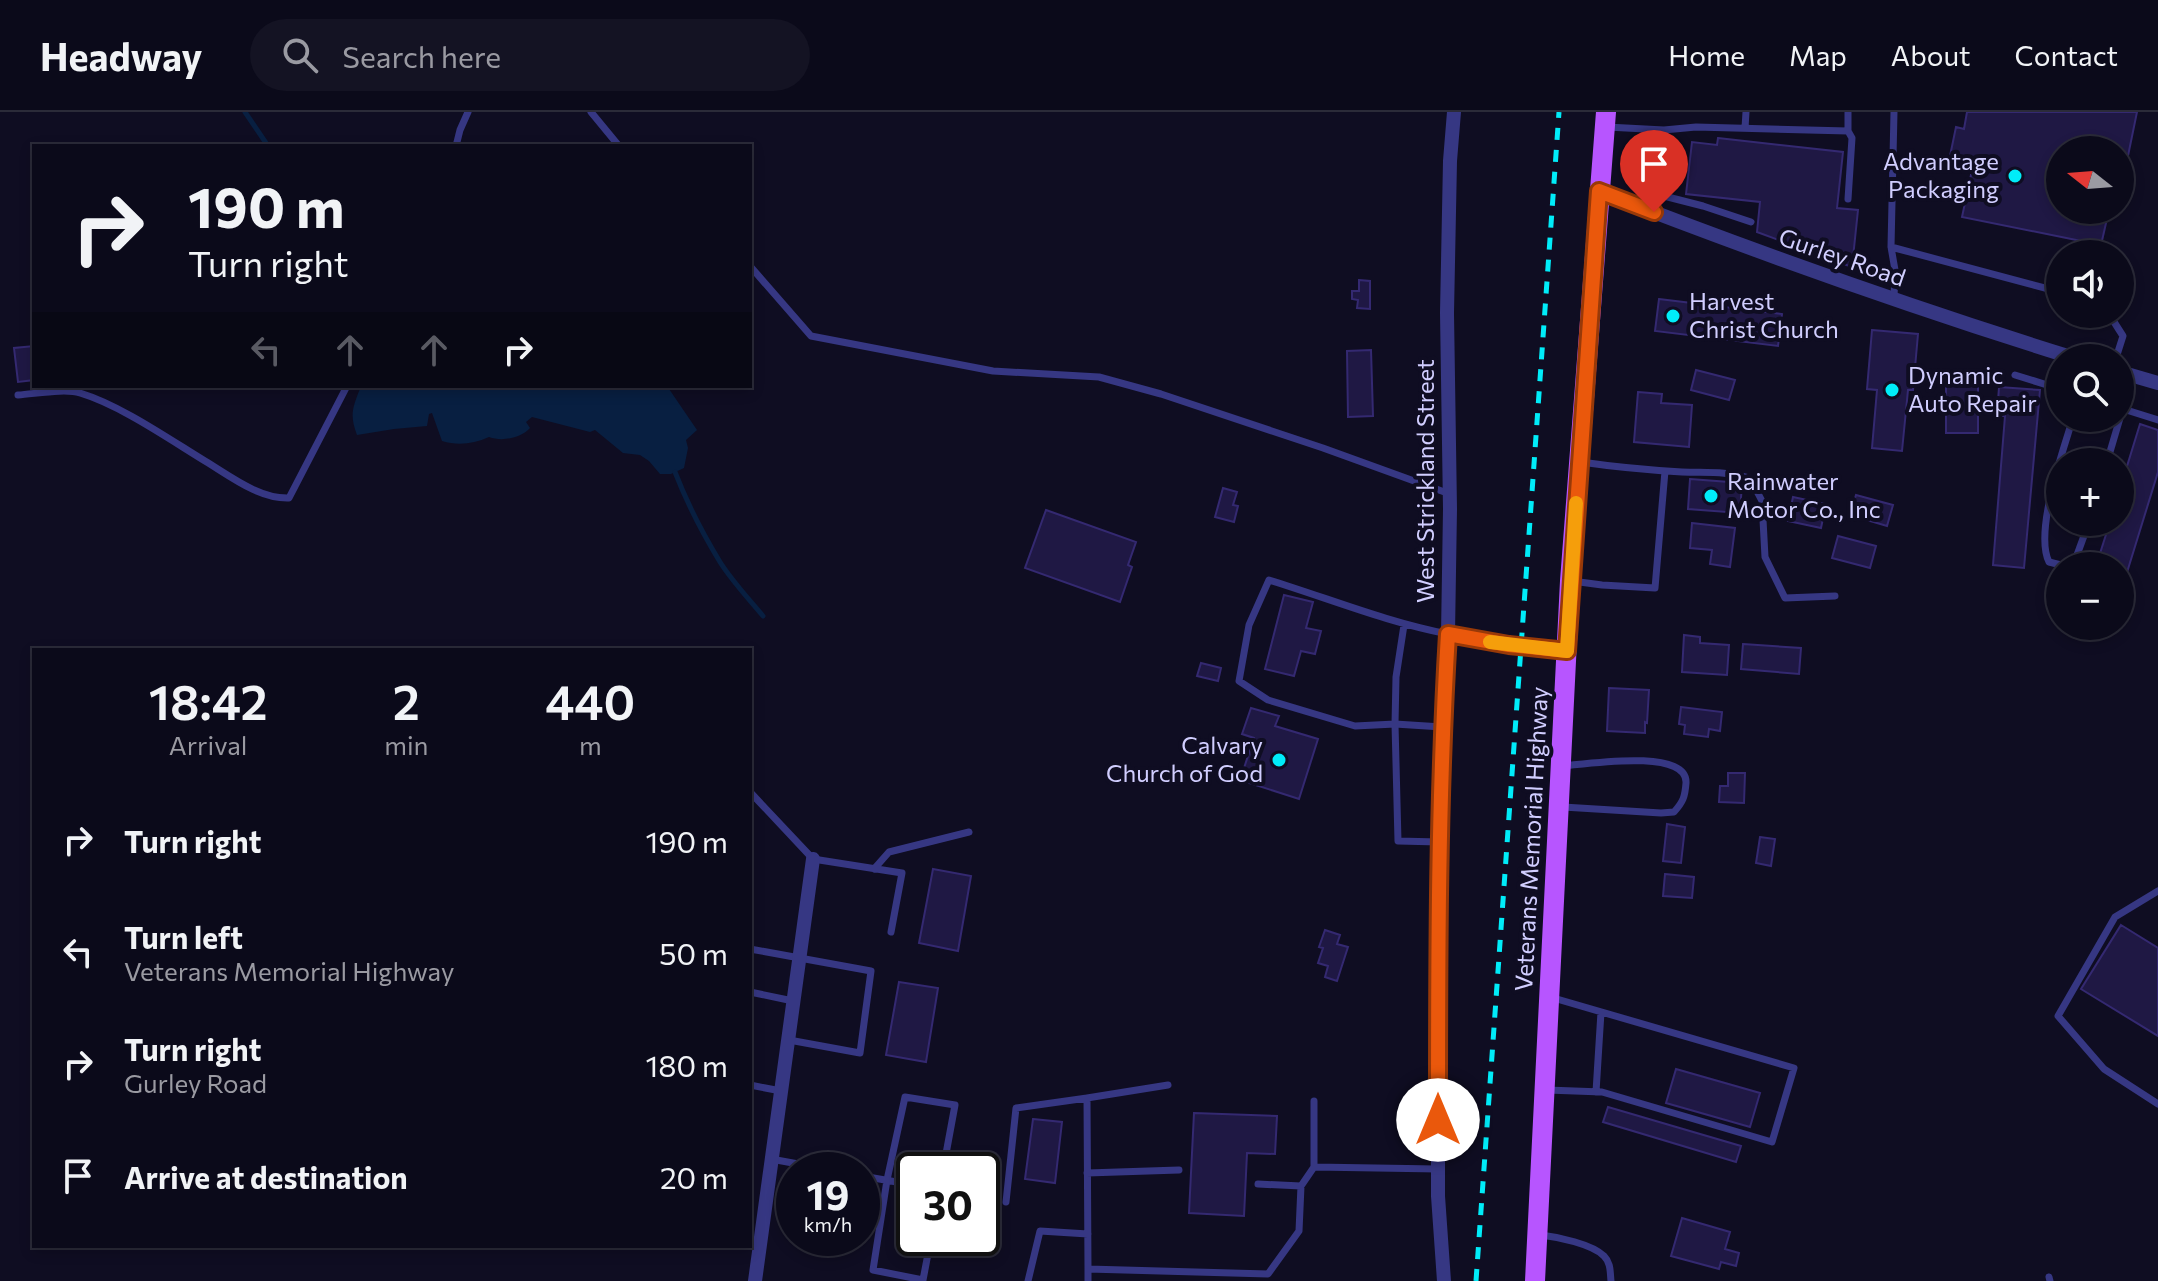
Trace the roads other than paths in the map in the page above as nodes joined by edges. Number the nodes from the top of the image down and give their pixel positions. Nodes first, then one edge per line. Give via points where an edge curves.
1 (468, 112) edge
2 (591, 112) edge
3 (1454, 112) edge
4 (1746, 112) edge
5 (1848, 112) edge
6 (1894, 112) edge
7 (1605, 119) edge
8 (1745, 128) junction
9 (1664, 130) junction
10 (1848, 131) junction
11 (456, 144) edge
12 (617, 144) edge
13 (1599, 191) junction
14 (1656, 194) junction
15 (1848, 199) dead end
16 (1654, 212) junction
17 (1751, 222) dead end
18 (1891, 247) junction
19 (752, 268) edge
20 (2046, 288) edge
21 (1894, 299) junction
22 (2046, 349) edge
23 (2015, 375) dead end
24 (2134, 376) edge
25 (2158, 383) edge
26 (2046, 385) edge
27 (346, 388) edge
28 (18, 395) dead end
29 (2134, 416) edge
30 (2158, 420) edge
31 (2069, 432) edge
32 (1579, 461) junction
33 (1665, 471) junction
34 (1450, 494) junction
35 (2046, 557) edge
36 (1570, 581) junction
37 (1835, 596) dead end
38 (1404, 625) junction
39 (1448, 634) junction
40 (1567, 651) junction
41 (1395, 724) junction
42 (1442, 727) junction
43 (1561, 766) junction
44 (752, 794) edge
45 (1559, 807) junction
46 (969, 832) dead end
47 (1440, 842) junction
48 (813, 859) junction
49 (874, 869) junction
50 (2158, 891) edge
51 (891, 932) dead end
52 (752, 949) edge
53 (799, 958) junction
54 (752, 992) edge
55 (1550, 997) junction
56 (793, 1001) junction
57 (1601, 1012) junction
58 (788, 1040) junction
59 (752, 1085) edge
60 (1168, 1085) dead end
61 (1545, 1090) junction
62 (781, 1091) junction
63 (1596, 1092) junction
64 (1087, 1098) junction
65 (1314, 1101) dead end
66 (2158, 1104) edge
67 (946, 1152) edge
68 (771, 1159) junction
69 (776, 1160) edge
70 (1314, 1167) junction
71 (1438, 1169) junction
72 (1179, 1170) dead end
73 (1087, 1173) junction
74 (880, 1179) edge
75 (887, 1180) junction
76 (896, 1182) edge
77 (1258, 1184) dead end
78 (1301, 1186) junction
79 (1006, 1202) dead end
80 (1088, 1234) junction
81 (1538, 1235) junction
82 (928, 1256) edge
83 (1088, 1269) junction
84 (755, 1281) edge
85 (1028, 1281) edge
86 (1088, 1281) edge
87 (1444, 1281) edge
88 (1535, 1281) edge
89 (1611, 1281) edge

1 - 11 lane
2 - 12 lane
3 - 34 street, West Strickland Street via 1447,313
4 - 8 lane
5 - 10 lane
6 - 18 lane
7 - 9 lane
7 - 13 main road, Veterans Memorial Highway
8 - 9 lane
8 - 10 lane
9 - 14 lane
10 - 15 lane
13 - 16 street, Gurley Road
13 - 32 main road, Veterans Memorial Highway
14 - 16 lane
14 - 17 lane
16 - 21 street, Gurley Road
18 - 20 lane
18 - 21 lane
19 - 34 lane via 811,336 993,371 1099,377
21 - 22 street, Gurley Road
23 - 26 lane
24 - 25 street
27 - 28 lane via 289,498 275,499 102,401 76,391
29 - 30 lane
31 - 35 lane via 2050,495
32 - 33 lane
32 - 36 main road, Veterans Memorial Highway
33 - 36 lane via 1655,588
33 - 37 lane via 1732,472 1750,478 1762,501 1765,557 1785,598
34 - 39 street, West Strickland Street
36 - 40 main road, Veterans Memorial Highway
38 - 39 lane
38 - 41 lane
38 - 41 lane via 1269,580 1249,625 1239,681 1268,700 1355,726
39 - 40 street
39 - 42 street, West Strickland Street
40 - 43 main road, Veterans Memorial Highway
41 - 42 lane
41 - 47 lane via 1398,841
42 - 47 street, West Strickland Street
43 - 45 main road, Veterans Memorial Highway
43 - 45 lane via 1650,761 1681,769 1687,777 1685,800 1674,812
44 - 48 lane
45 - 55 main road, Veterans Memorial Highway
46 - 49 lane via 889,852
47 - 71 street, West Strickland Street
48 - 49 lane
48 - 53 street
49 - 51 lane via 902,873
50 - 66 lane via 2115,917 2058,1016 2104,1069
52 - 53 lane
53 - 56 street
53 - 58 lane via 871,971 860,1053
54 - 56 lane
55 - 57 lane
55 - 61 main road, Veterans Memorial Highway
56 - 58 street
57 - 63 lane
57 - 63 lane via 1794,1068 1772,1142
58 - 62 street
59 - 62 lane
60 - 64 lane
61 - 63 lane
61 - 81 main road, Veterans Memorial Highway
62 - 68 street
64 - 73 lane
64 - 79 lane via 1016,1108
65 - 70 lane
67 - 75 lane via 955,1105 905,1097
68 - 69 lane
68 - 84 street
70 - 71 lane
70 - 78 lane
71 - 87 street, West Strickland Street
72 - 73 lane
73 - 80 lane
74 - 75 lane
75 - 76 lane
75 - 82 lane via 873,1270 923,1280
77 - 78 lane
78 - 83 lane via 1299,1231 1268,1274
80 - 83 lane
80 - 85 lane via 1040,1231
81 - 88 main road, Veterans Memorial Highway
81 - 89 lane via 1603,1254
83 - 86 lane

